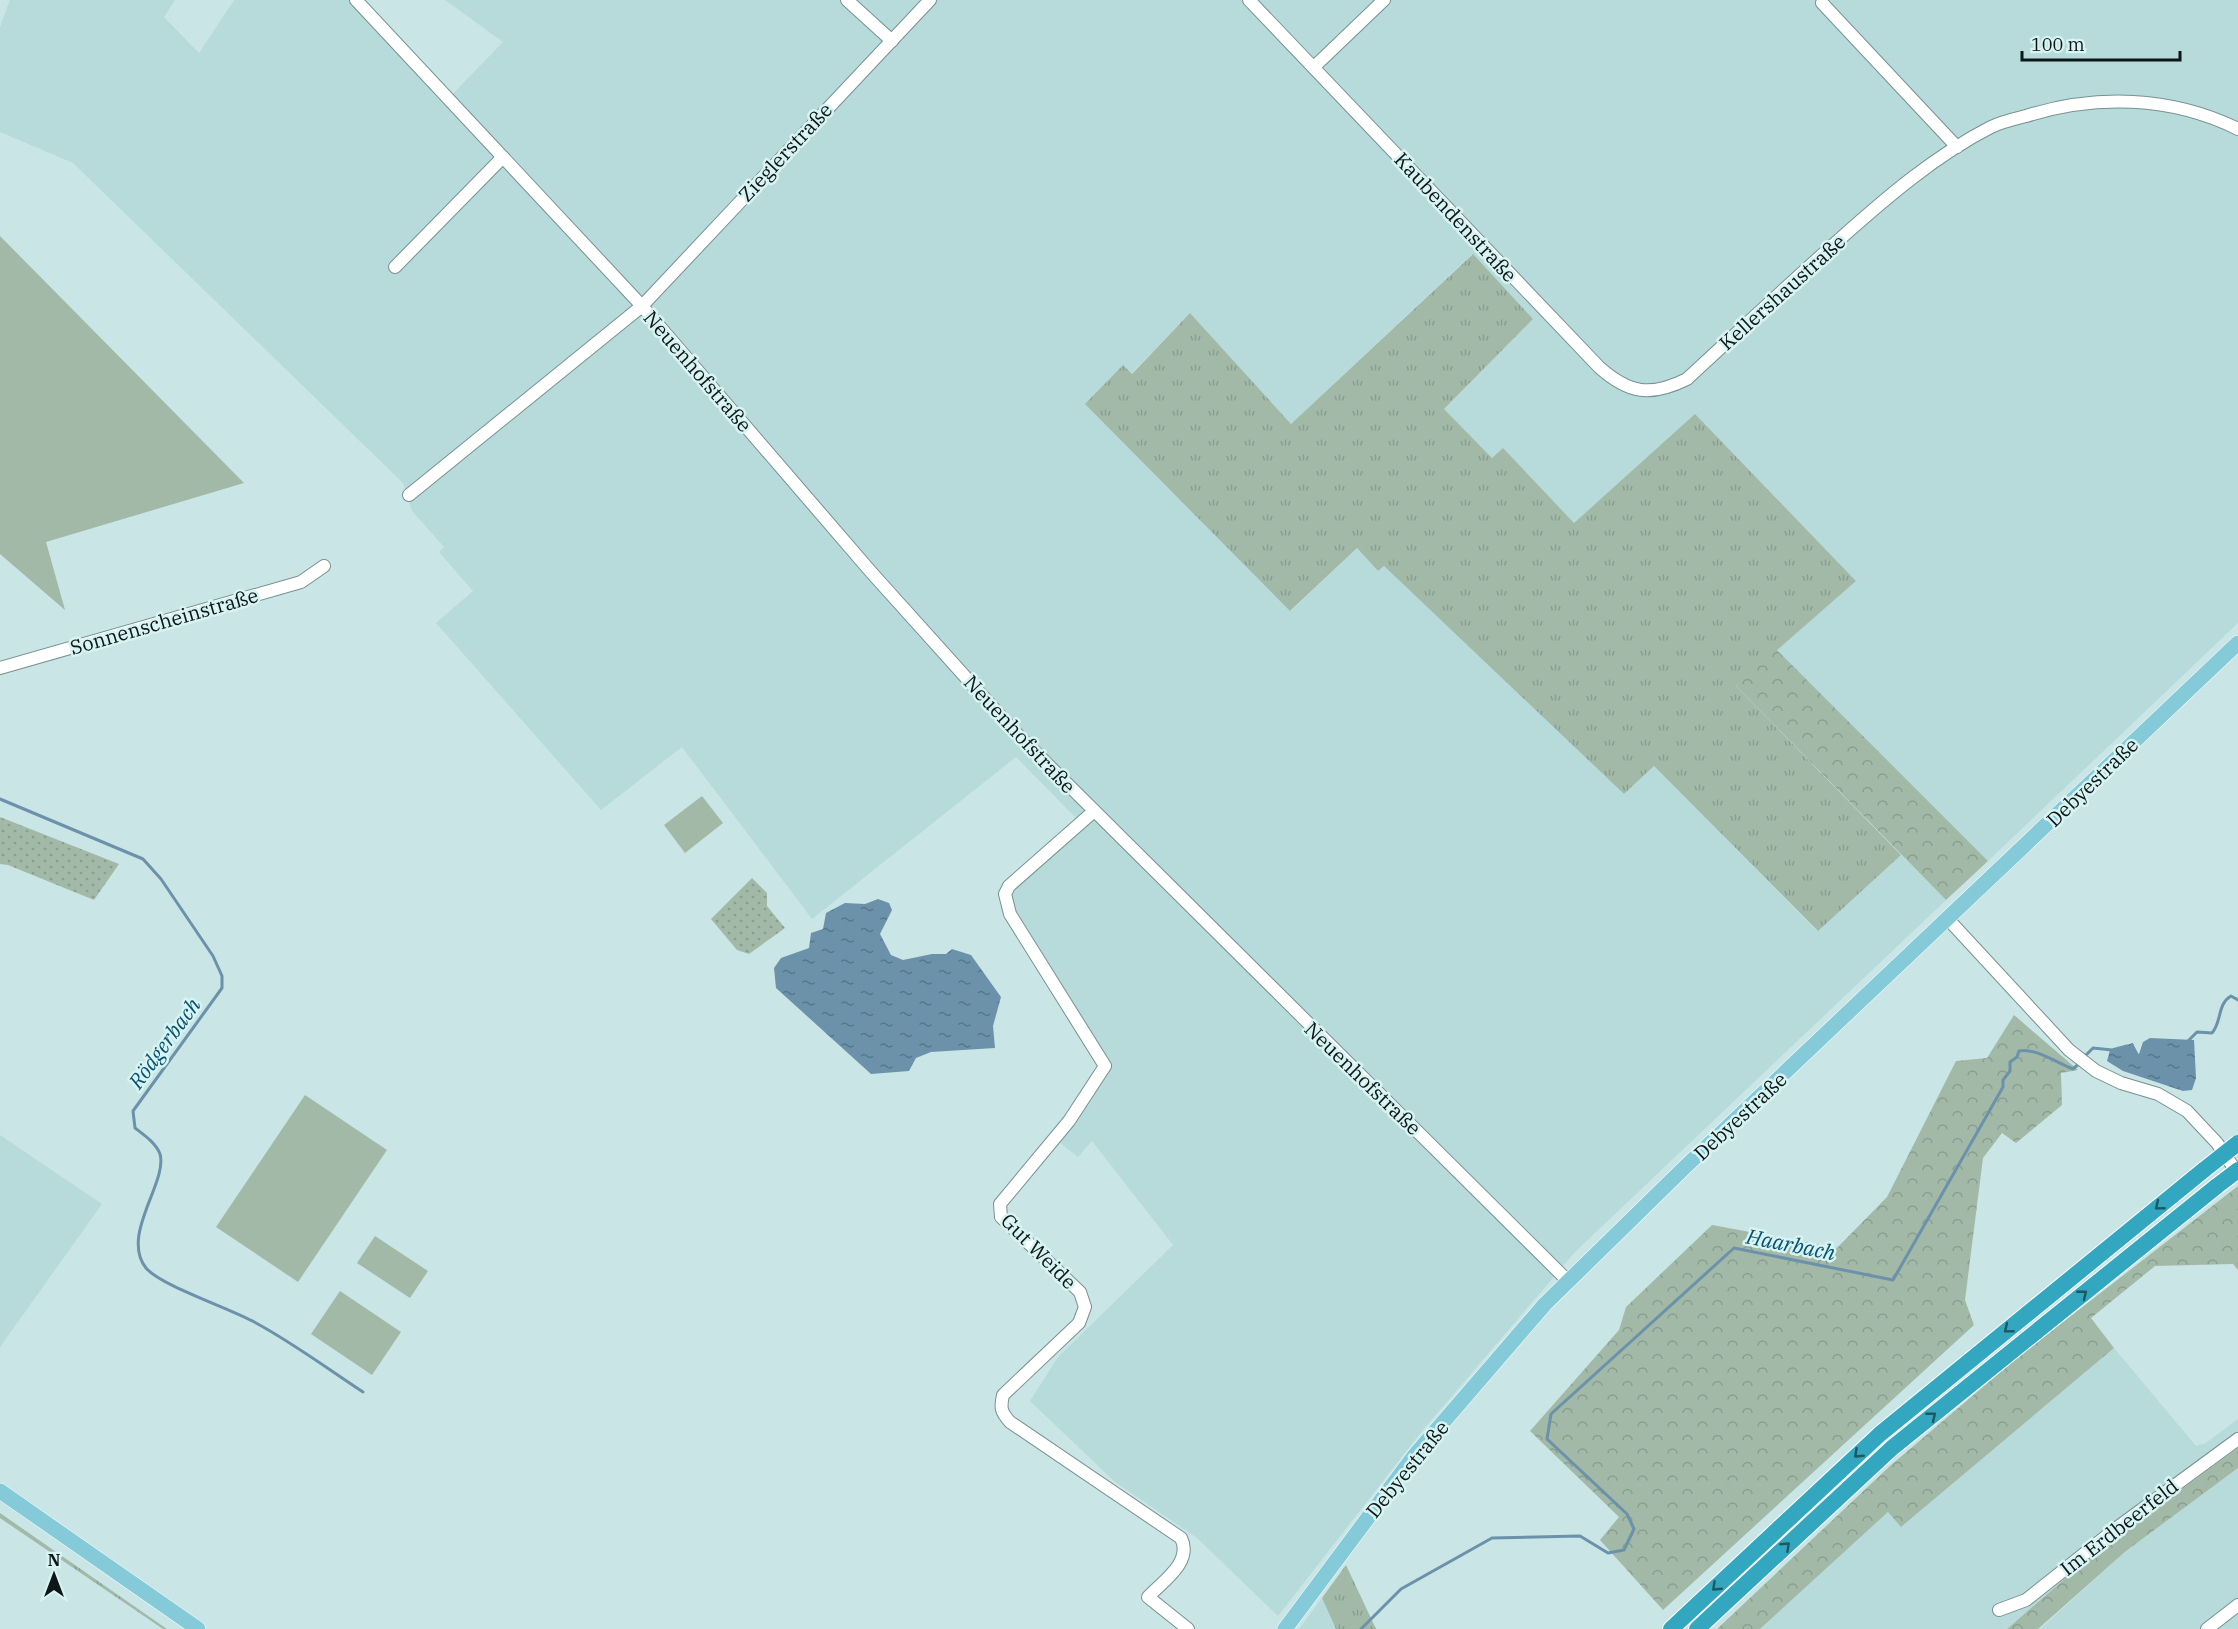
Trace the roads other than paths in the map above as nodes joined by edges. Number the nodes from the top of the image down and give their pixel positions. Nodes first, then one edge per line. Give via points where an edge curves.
1 (356, 0) edge
2 (847, 0) edge
3 (930, 0) edge
4 (1249, 0) edge
5 (1384, 0) edge
6 (1822, 3) dead end
7 (892, 41) junction
8 (1315, 66) junction
9 (2238, 129) edge
10 (1957, 147) junction
11 (503, 158) junction
12 (395, 267) dead end
13 (642, 306) junction
14 (1599, 367) joint
15 (409, 495) dead end
16 (324, 566) dead end
17 (2238, 643) edge
18 (0, 668) edge
19 (1093, 812) junction
20 (1947, 918) junction
21 (2238, 1143) edge
22 (2238, 1172) edge
23 (1568, 1281) junction
24 (2238, 1439) edge
25 (0, 1491) edge
26 (2238, 1605) edge
27 (1999, 1610) dead end
28 (198, 1629) edge
29 (1188, 1629) edge
30 (1285, 1629) edge
31 (1671, 1629) edge
32 (1697, 1629) edge
33 (2207, 1629) edge

1 - 11 street, Neuenhofstraße
2 - 7 street
3 - 7 street, Zieglerstraße
4 - 8 street, Kaubendenstraße
5 - 8 street
6 - 10 street
7 - 13 street, Zieglerstraße
8 - 14 street, Kaubendenstraße
9 - 10 street, Kellershaustraße via 2200,113 2158,103 2097,102 2044,110 1993,126
10 - 14 street, Kellershaustraße via 1882,201 1687,379 1668,389 1650,392 1623,385
11 - 12 street
11 - 13 street, Neuenhofstraße
13 - 15 street
13 - 19 street, Neuenhofstraße via 871,572
16 - 18 street, Sonnenscheinstraße via 301,582
17 - 20 main road, Debyestraße
19 - 23 street, Neuenhofstraße
19 - 29 street, Gut Weide via 1009,886 1005,894 1010,914 1105,1066 1069,1121 1000,1204 1001,1217 1080,1292 1085,1307 1079,1323 1003,1395 1000,1406 1010,1422 1181,1538 1186,1547 1183,1560 1148,1597
20 - 22 street via 2081,1061 2121,1083 2158,1094 2187,1111
20 - 23 main road, Debyestraße
21 -> 31 highway, bridge via 1880,1434
32 -> 22 highway, bridge via 1892,1448
23 - 30 main road, Debyestraße via 1414,1456
24 - 27 street, Im Erdbeerfeld via 2026,1600
25 - 28 main road
26 - 33 street

